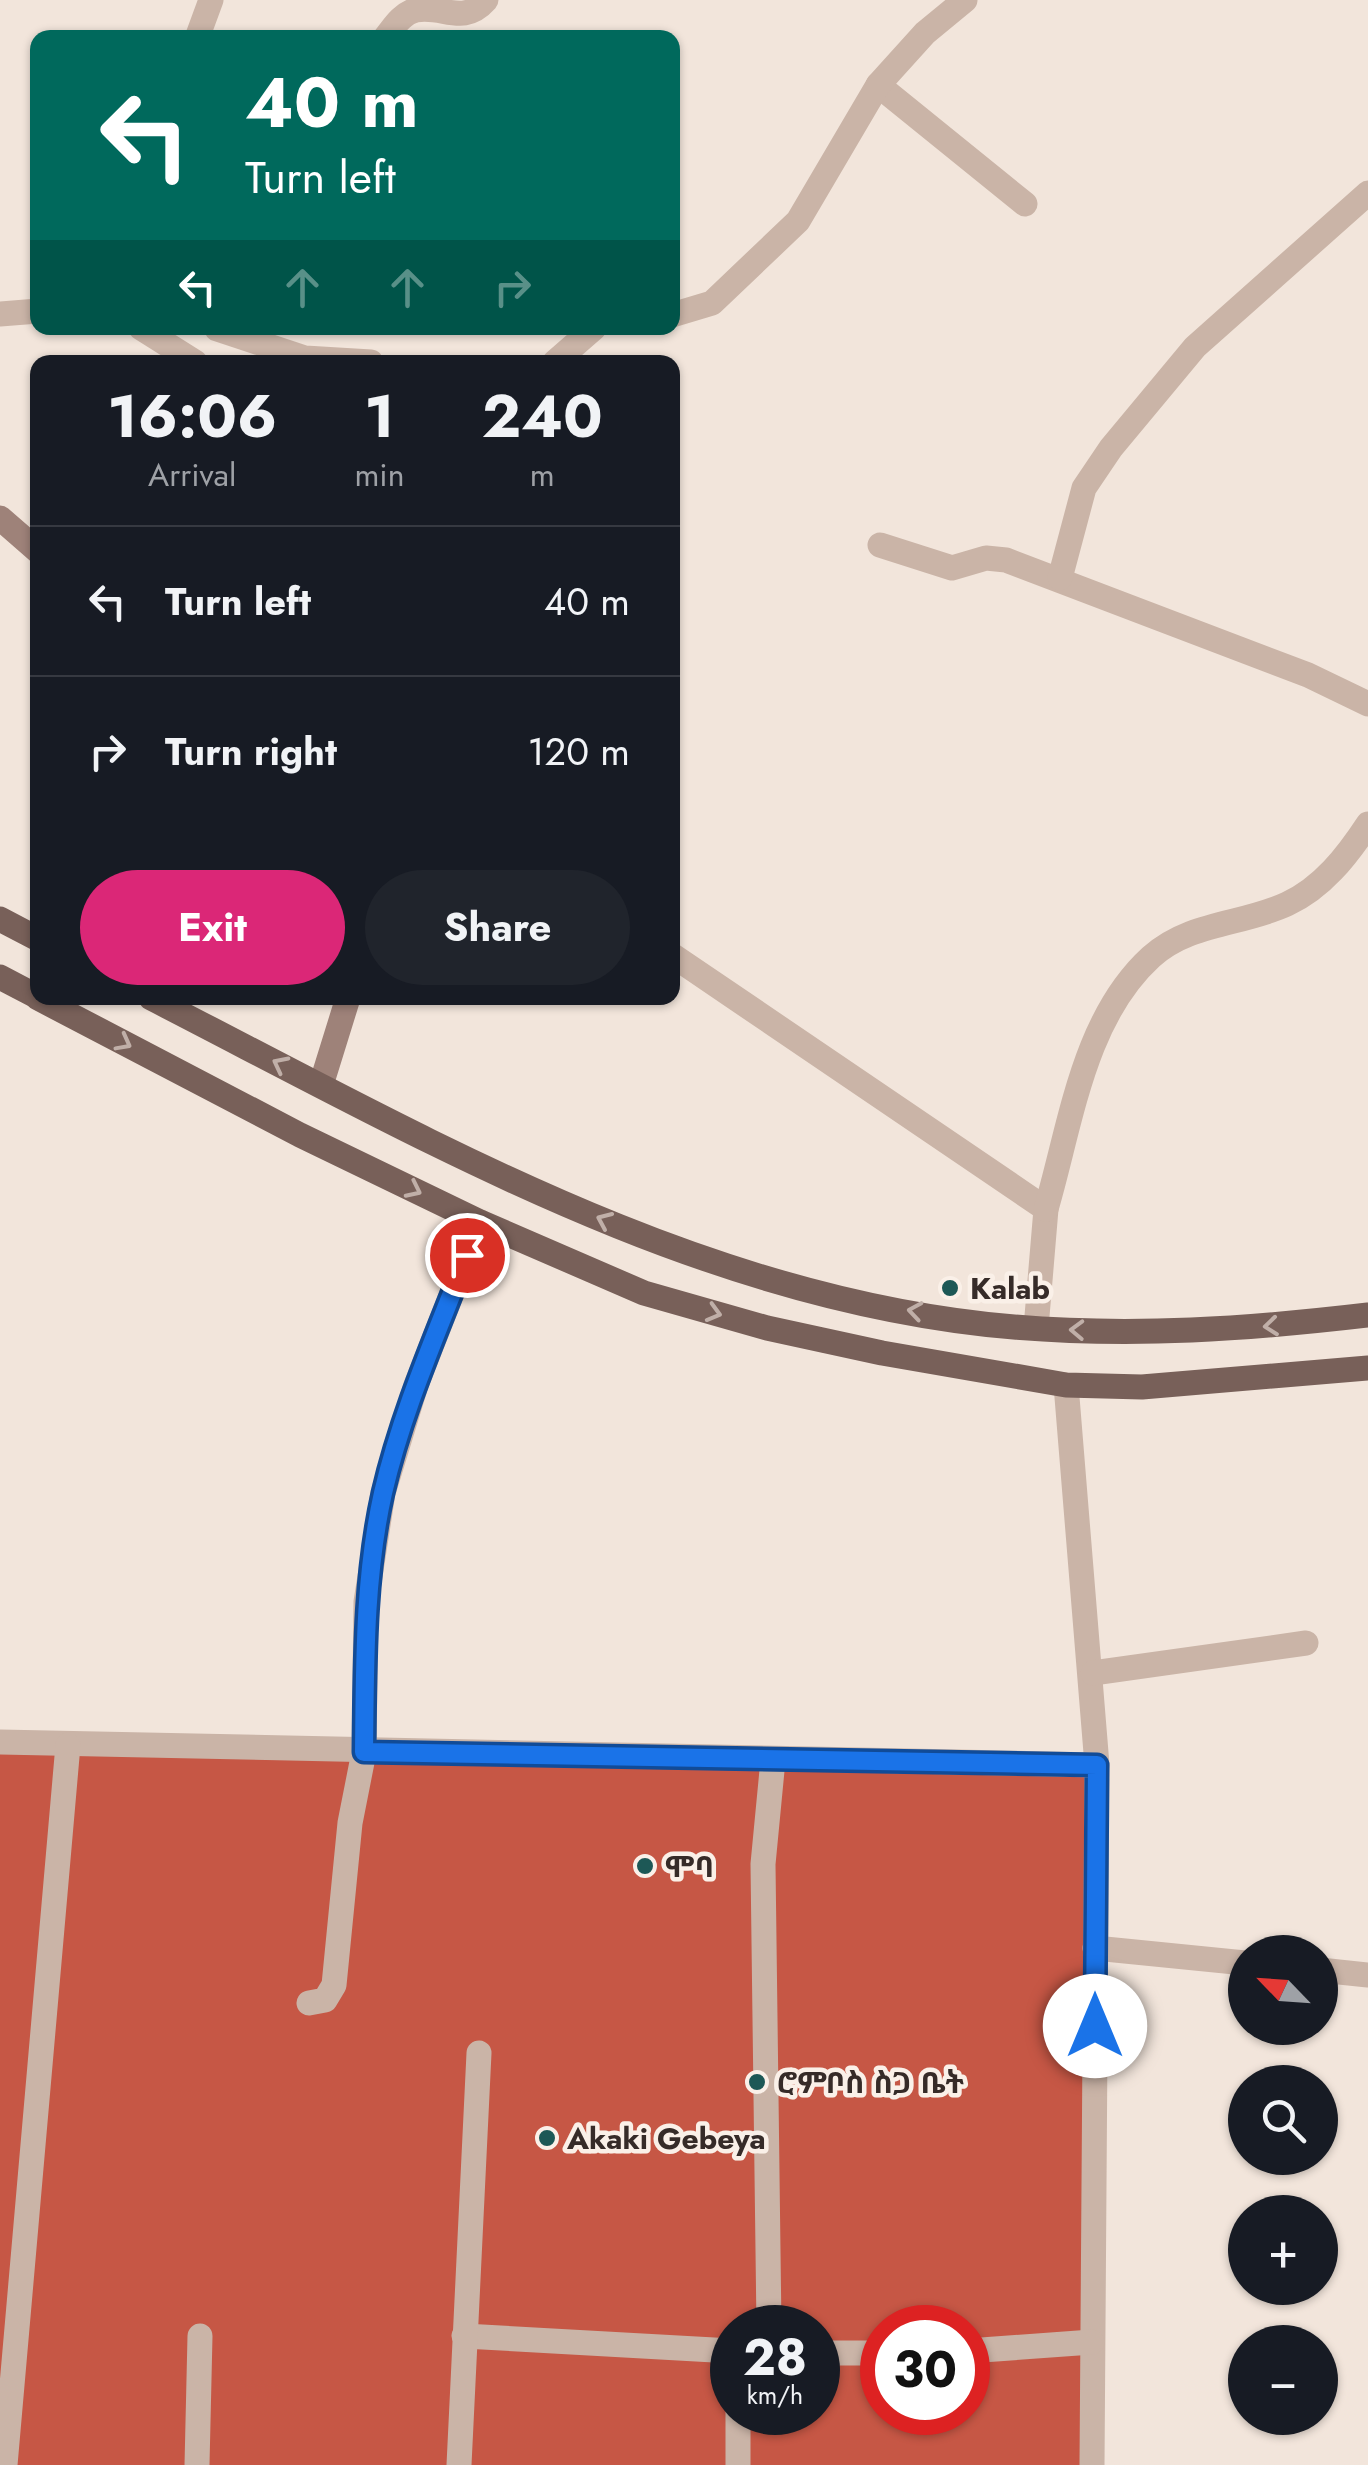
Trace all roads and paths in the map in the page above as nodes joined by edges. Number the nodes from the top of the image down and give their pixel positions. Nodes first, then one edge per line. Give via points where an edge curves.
1 (211, 0) edge
2 (486, 0) edge
3 (965, 0) edge
4 (200, 30) edge
5 (391, 30) edge
6 (878, 85) junction
7 (1368, 193) edge
8 (1025, 204) dead end
9 (30, 312) edge
10 (680, 313) edge
11 (0, 314) edge
12 (152, 335) edge
13 (237, 335) edge
14 (586, 335) edge
15 (184, 355) edge
16 (291, 355) edge
17 (563, 355) edge
18 (0, 518) edge
19 (30, 543) edge
20 (880, 545) dead end
21 (1060, 578) junction
22 (1368, 704) edge
23 (1368, 824) edge
24 (0, 920) edge
25 (30, 935) edge
26 (680, 960) edge
27 (0, 978) edge
28 (30, 993) edge
29 (53, 1005) edge
30 (165, 1005) edge
31 (346, 1005) edge
32 (321, 1085) junction
33 (1046, 1209) junction
34 (480, 1222) junction
35 (1368, 1315) edge
36 (1036, 1328) junction
37 (1368, 1368) edge
38 (1066, 1384) junction
39 (1306, 1643) dead end
40 (1093, 1672) junction
41 (0, 1742) edge
42 (68, 1745) junction
43 (364, 1752) junction
44 (774, 1760) junction
45 (1097, 1765) junction
46 (1096, 1948) junction
47 (1228, 1961) edge
48 (1338, 1972) edge
49 (1368, 1975) edge
50 (309, 2002) dead end
51 (479, 2053) dead end
52 (769, 2305) edge
53 (200, 2336) dead end
54 (464, 2336) junction
55 (1092, 2342) junction
56 (990, 2349) edge
57 (710, 2350) edge
58 (738, 2435) edge
59 (5, 2465) edge
60 (197, 2465) edge
61 (459, 2465) edge
62 (738, 2465) edge
63 (1092, 2465) edge

1 - 4 street
2 - 5 street via 460,16 416,10
3 - 6 street
6 - 8 street
6 - 10 street via 798,221 712,303
7 - 21 street via 1194,347 1111,448 1084,488
9 - 11 street
12 - 15 street
13 - 16 street
14 - 17 street
18 - 19 main road
20 - 21 street via 952,568 986,558
21 - 22 street
23 - 33 street via 1319,884 1286,905 1198,930 1154,954 1118,993 1098,1030
24 - 25 main road
26 - 33 street
27 - 28 main road
29 -> 34 main road
32 -> 30 main road
31 - 32 main road
36 -> 32 main road via 892,1307 657,1244
33 - 36 street
34 -> 38 main road via 644,1293 768,1328
34 - 43 street via 416,1385 383,1493 366,1602
35 -> 36 main road via 1222,1332
37 - 38 main road via 1142,1387
38 - 40 street
39 - 40 street
40 - 45 street
41 - 42 street
42 - 43 street
42 - 59 street
43 - 44 street
43 - 50 street via 334,1985 325,2000
44 - 45 street
44 - 52 street via 762,1864
45 - 46 street
46 - 47 street
46 - 55 street
48 - 49 street
51 - 54 street
53 - 60 street
54 - 57 street
54 - 61 street
55 - 56 street
55 - 63 street
58 - 62 street

